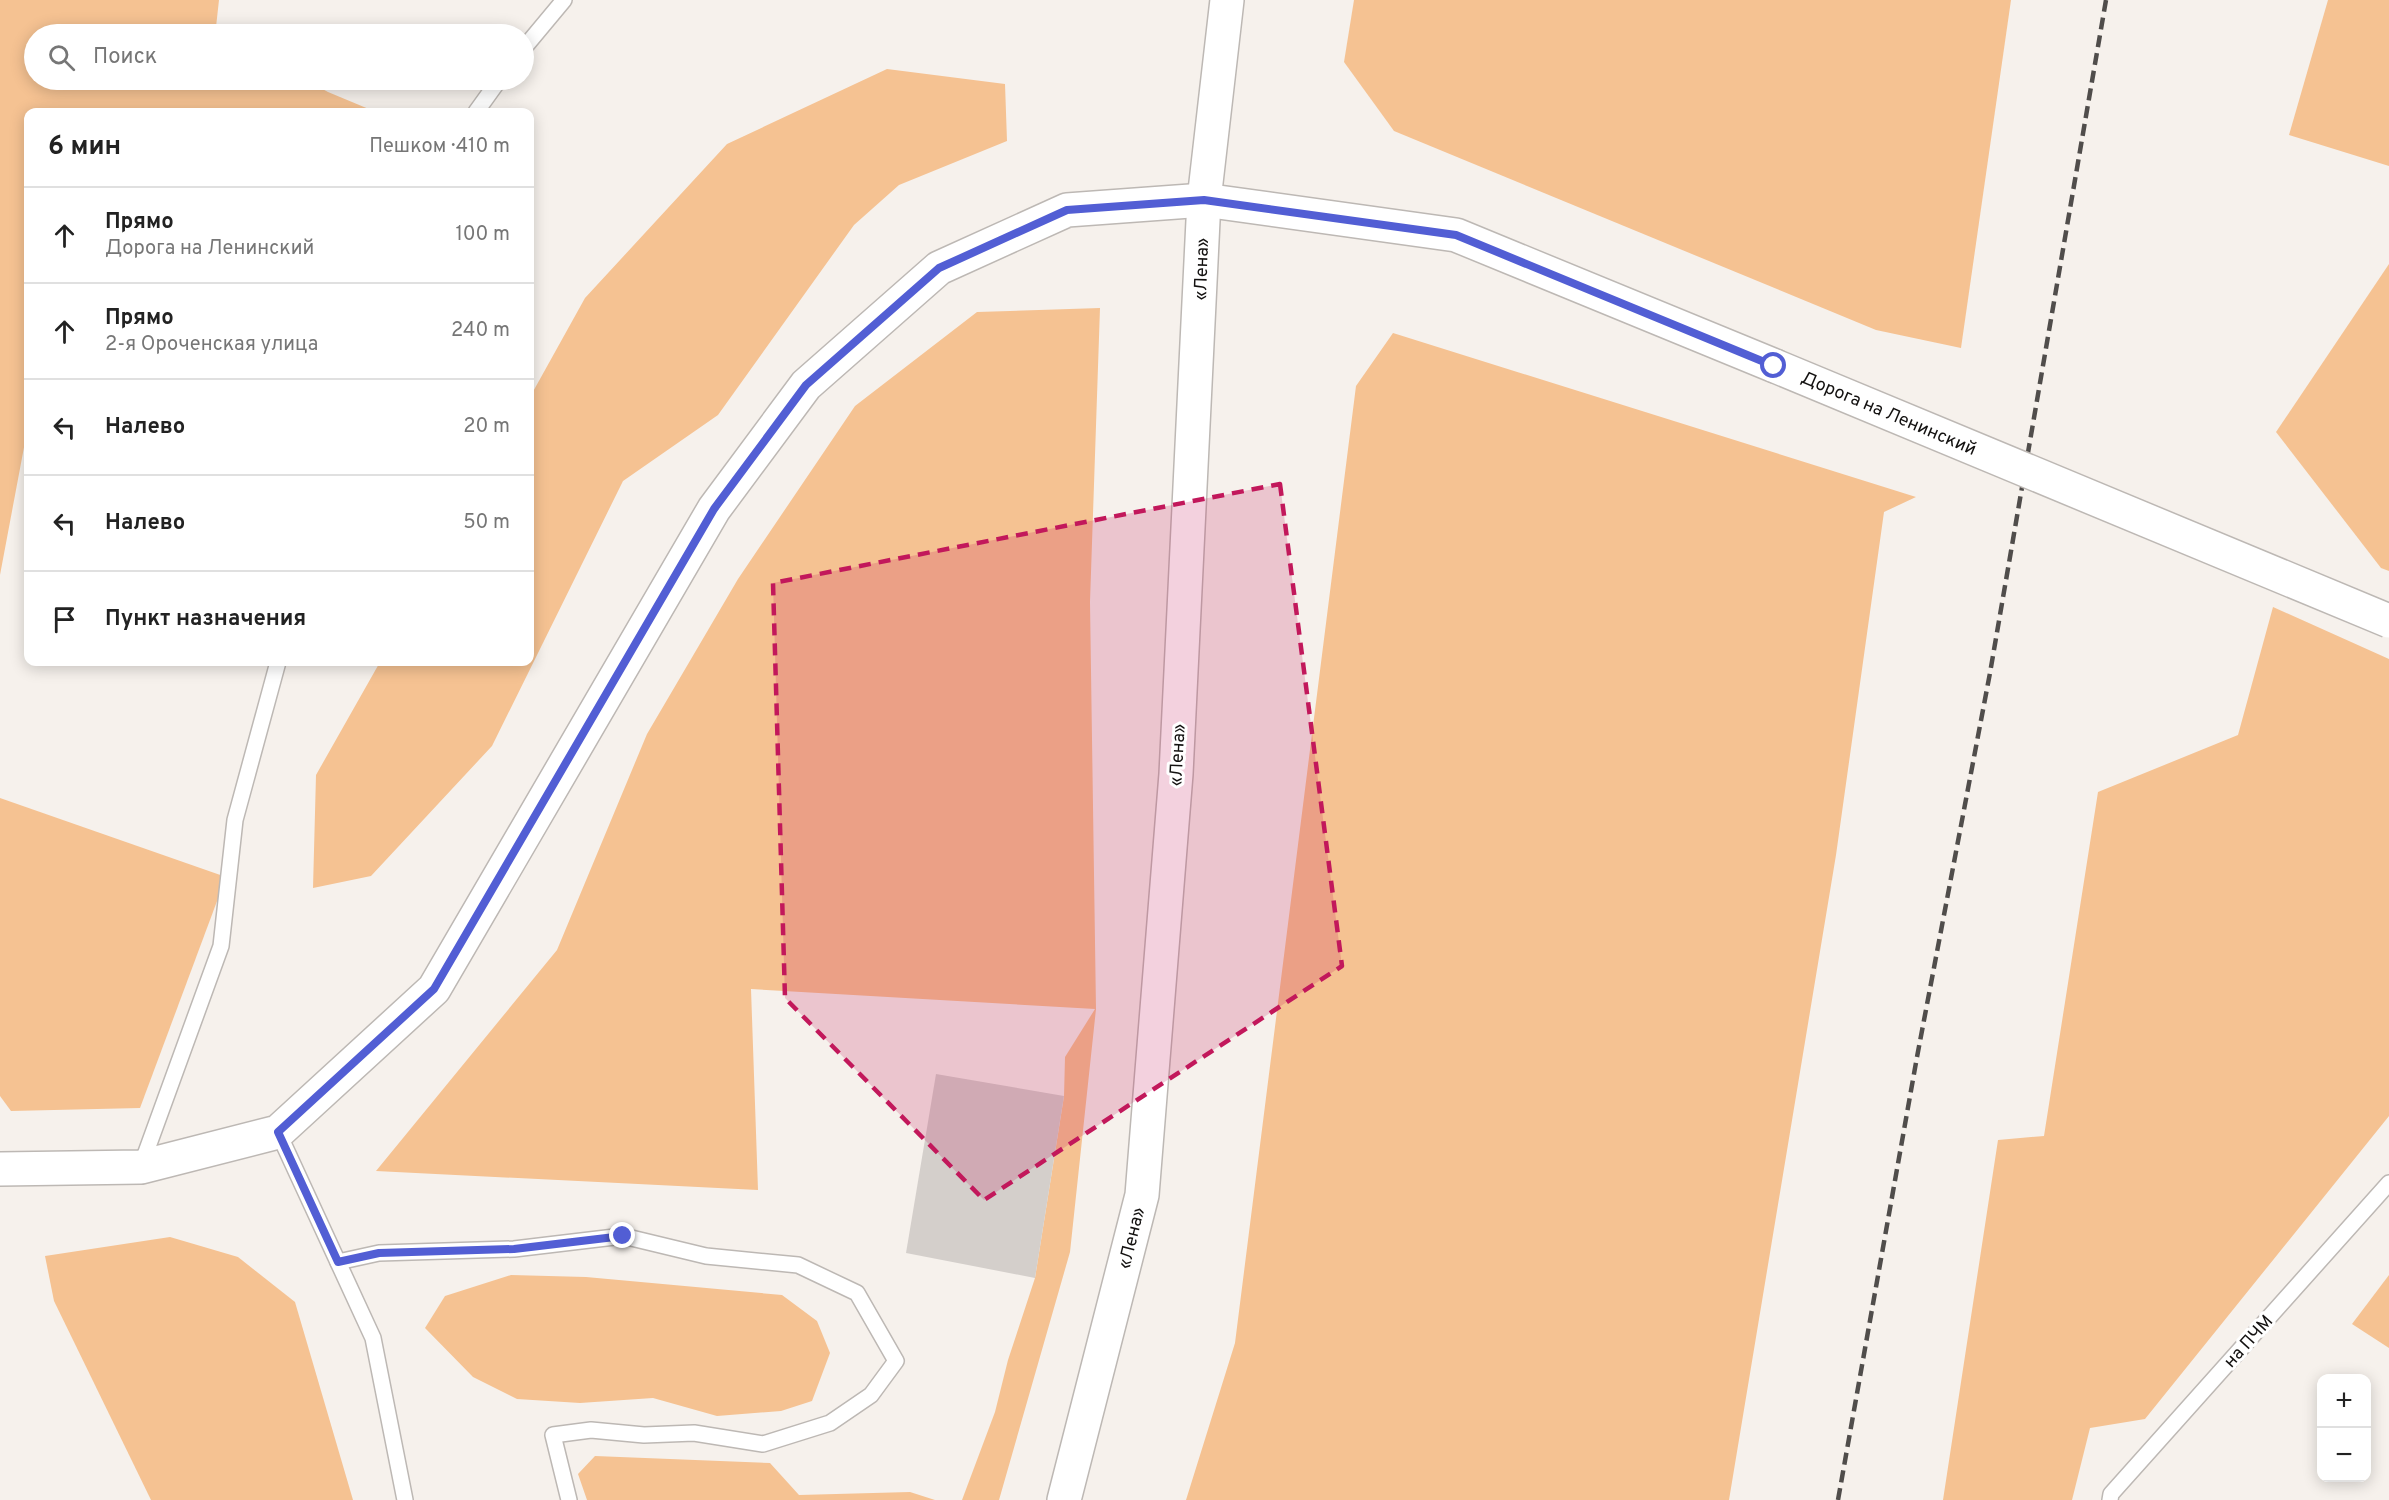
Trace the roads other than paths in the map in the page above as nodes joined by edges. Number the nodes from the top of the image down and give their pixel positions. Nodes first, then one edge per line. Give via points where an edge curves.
1 (564, 0) edge
2 (1227, 0) edge
3 (534, 36) edge
4 (492, 90) edge
5 (479, 108) edge
6 (1204, 200) junction
7 (2389, 621) edge
8 (277, 666) edge
9 (278, 1132) junction
10 (141, 1167) junction
11 (0, 1169) edge
12 (2389, 1183) edge
13 (338, 1262) junction
14 (405, 1500) edge
15 (569, 1500) edge
16 (1064, 1500) edge
17 (2110, 1500) edge

1 - 3 lane
2 - 6 main road, «Лена»
4 - 5 lane
6 - 7 main road, Дорога на Ленинский, bridge via 1456,235
6 - 9 main road, Дорога на Ленинский via 1067,210 939,268 806,385 714,509 434,989
6 - 16 main road, «Лена» via 1176,774 1142,1195
8 - 10 lane via 235,820 221,946
9 - 10 main road
9 - 13 lane
10 - 11 main road
12 - 17 lane, на ПЧМ via 2111,1494
13 - 14 lane via 373,1338
13 - 15 lane via 379,1253 514,1249 623,1236 706,1256 798,1266 857,1293 896,1361 871,1395 830,1423 763,1444 694,1433 644,1435 591,1430 553,1435

